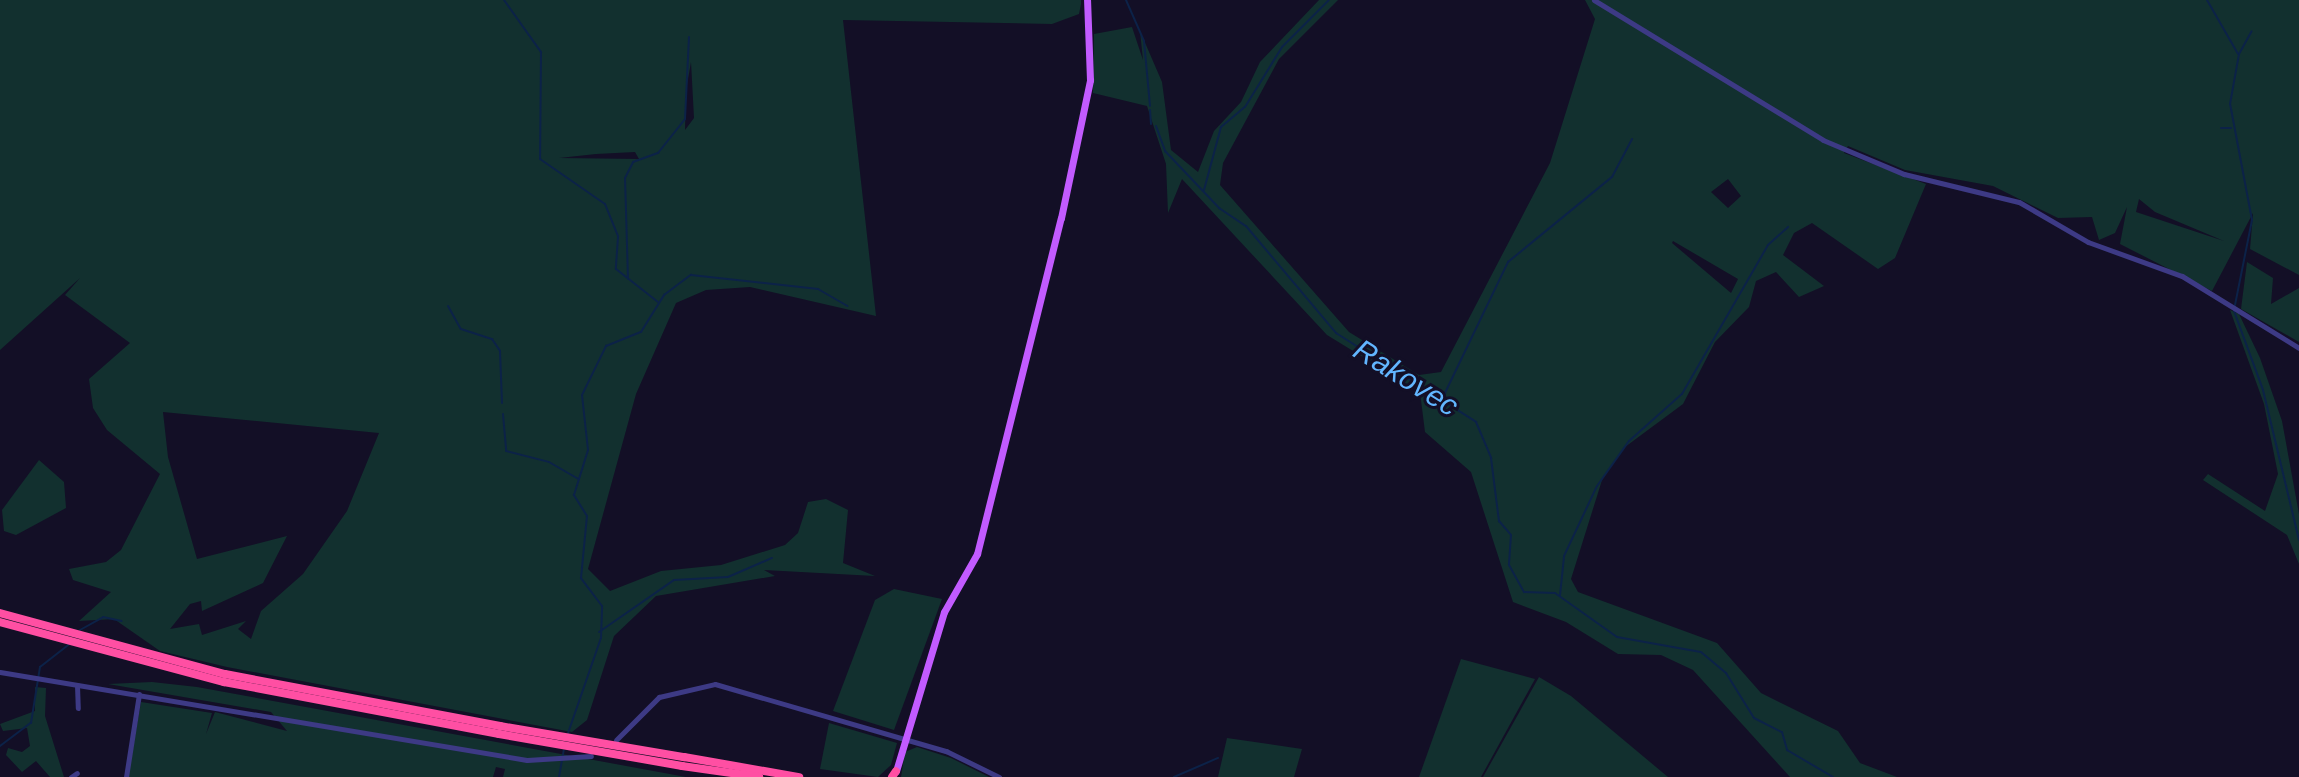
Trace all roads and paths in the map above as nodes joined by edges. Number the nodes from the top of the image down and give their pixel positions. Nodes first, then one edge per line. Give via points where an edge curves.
1 (1087, 0) edge
2 (1594, 0) edge
3 (2299, 348) edge
4 (0, 613) edge
5 (0, 622) edge
6 (79, 640) junction
7 (0, 672) edge
8 (77, 685) junction
9 (139, 694) junction
10 (78, 708) dead end
11 (903, 739) junction
12 (616, 740) dead end
13 (591, 756) dead end
14 (683, 762) junction
15 (77, 773) dead end
16 (895, 775) edge
17 (71, 777) edge
18 (126, 777) edge
19 (759, 777) edge
20 (799, 777) edge
21 (999, 777) edge

1 - 11 main road via 1088,93 1032,337 977,554 944,612
2 - 3 street via 1823,140 1904,174 2007,197 2088,242 2182,276
4 - 6 highway
5 - 6 highway
6 - 14 highway, bridge via 276,685
7 - 8 street
8 - 9 street
8 - 10 street
9 - 13 street via 535,761
9 - 18 street
11 - 12 street via 707,684 659,697
11 - 16 main road
11 - 21 street
14 - 19 highway
14 - 20 highway
15 - 17 street

